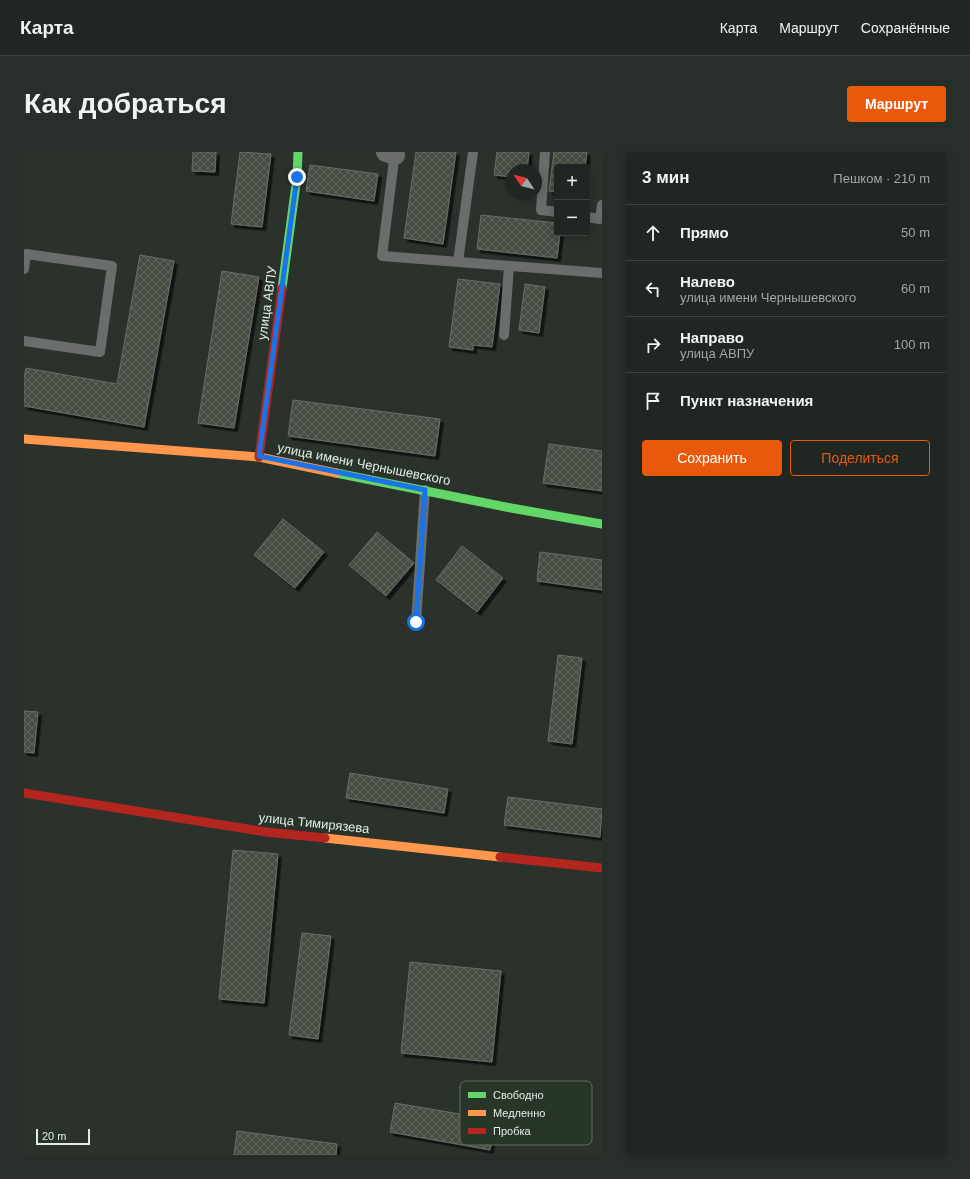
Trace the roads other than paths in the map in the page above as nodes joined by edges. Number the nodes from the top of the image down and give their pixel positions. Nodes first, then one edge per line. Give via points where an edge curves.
1 (298, 152) edge
2 (473, 152) edge
3 (545, 152) edge
4 (392, 153) edge
5 (602, 205) edge
6 (554, 212) edge
7 (590, 217) edge
8 (458, 262) junction
9 (508, 266) junction
10 (24, 269) edge
11 (602, 273) edge
12 (504, 335) dead end
13 (24, 341) edge
14 (24, 439) edge
15 (259, 456) junction
16 (425, 490) junction
17 (602, 524) edge
18 (416, 622) dead end
19 (24, 792) edge
20 (602, 868) edge

1 - 15 street, улица АВПУ via 297,177
2 - 8 lane
3 - 6 lane via 541,210
4 - 8 lane via 382,256
5 - 7 lane via 600,219
8 - 9 lane
9 - 11 lane
9 - 12 lane
10 - 13 lane via 26,254 112,266 100,352
14 - 15 street, улица имени Чернышевского
15 - 16 street, улица имени Чернышевского
16 - 17 street, улица имени Чернышевского
16 - 18 lane
19 - 20 street, улица Тимирязева via 266,832

